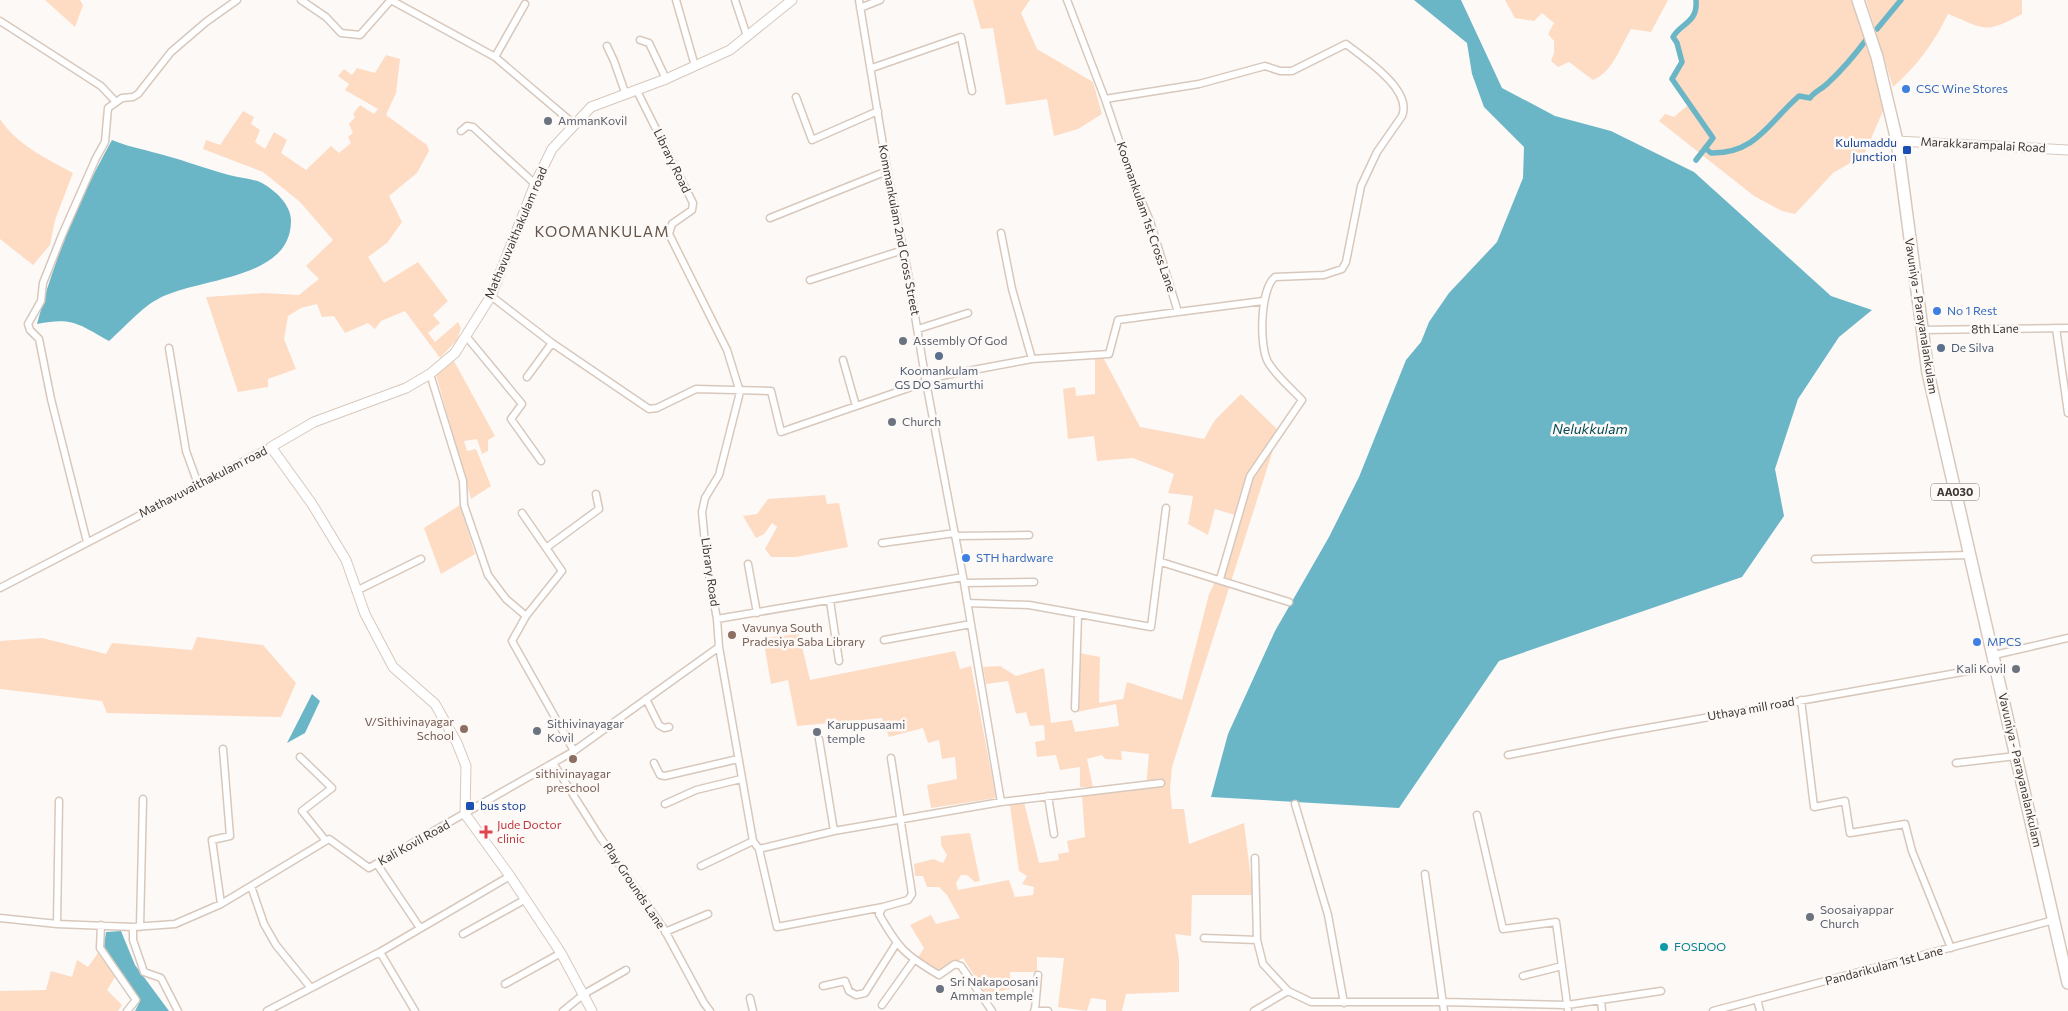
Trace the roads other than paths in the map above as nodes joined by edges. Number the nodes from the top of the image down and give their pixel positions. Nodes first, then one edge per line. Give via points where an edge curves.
1 (237, 0) edge
2 (301, 0) edge
3 (390, 0) edge
4 (676, 0) edge
5 (735, 0) edge
6 (792, 0) edge
7 (859, 0) edge
8 (880, 0) edge
9 (1067, 0) edge
10 (1858, 0) edge
11 (525, 4) dead end
12 (860, 8) junction
13 (0, 21) edge
14 (747, 36) junction
15 (640, 40) dead end
16 (606, 46) dead end
17 (495, 57) junction
18 (694, 66) junction
19 (872, 68) junction
20 (666, 79) junction
21 (637, 90) junction
22 (972, 90) dead end
23 (626, 95) junction
24 (796, 97) dead end
25 (1105, 98) junction
26 (116, 102) junction
27 (878, 110) junction
28 (575, 125) junction
29 (461, 131) dead end
30 (1897, 141) junction
31 (2068, 150) edge
32 (887, 171) junction
33 (535, 184) junction
34 (770, 218) dead end
35 (1001, 233) dead end
36 (903, 250) junction
37 (810, 280) dead end
38 (491, 296) junction
39 (1263, 301) junction
40 (1178, 312) junction
41 (968, 314) dead end
42 (2056, 328) junction
43 (2068, 328) edge
44 (918, 329) junction
45 (1921, 330) junction
46 (466, 336) junction
47 (552, 343) junction
48 (168, 348) dead end
49 (1032, 359) junction
50 (842, 360) dead end
51 (430, 374) junction
52 (526, 376) dead end
53 (926, 381) junction
54 (740, 392) junction
55 (856, 406) junction
56 (2068, 413) edge
57 (271, 447) junction
58 (541, 460) dead end
59 (198, 484) junction
60 (596, 494) dead end
61 (1166, 508) dead end
62 (522, 513) dead end
63 (955, 534) junction
64 (1029, 534) dead end
65 (87, 542) junction
66 (882, 543) dead end
67 (546, 548) junction
68 (1970, 555) junction
69 (421, 559) dead end
70 (1815, 559) dead end
71 (1161, 562) junction
72 (748, 564) dead end
73 (1220, 579) junction
74 (964, 580) junction
75 (1034, 582) dead end
76 (0, 588) edge
77 (356, 591) junction
78 (830, 601) junction
79 (1290, 602) dead end
80 (968, 603) junction
81 (757, 613) junction
82 (1078, 614) junction
83 (526, 616) junction
84 (717, 619) junction
85 (971, 624) junction
86 (2068, 638) edge
87 (884, 640) dead end
88 (719, 646) junction
89 (839, 661) dead end
90 (1995, 661) junction
91 (646, 699) junction
92 (1801, 700) junction
93 (1075, 708) dead end
94 (669, 727) dead end
95 (819, 739) dead end
96 (223, 748) dead end
97 (574, 751) junction
98 (1508, 755) dead end
99 (2016, 756) junction
100 (300, 757) dead end
101 (891, 758) dead end
102 (738, 759) junction
103 (553, 763) junction
104 (654, 763) dead end
105 (1956, 763) dead end
106 (742, 779) junction
107 (1161, 783) dead end
108 (1048, 796) junction
109 (143, 799) dead end
110 (59, 802) dead end
111 (1002, 802) junction
112 (665, 804) dead end
113 (1295, 804) dead end
114 (465, 814) junction
115 (1477, 815) dead end
116 (902, 820) junction
117 (834, 832) junction
118 (1054, 834) dead end
119 (326, 840) junction
120 (753, 842) junction
121 (759, 848) junction
122 (1255, 858) dead end
123 (377, 864) junction
124 (701, 866) dead end
125 (1425, 874) dead end
126 (510, 876) junction
127 (252, 886) junction
128 (526, 899) junction
129 (221, 904) junction
130 (883, 907) junction
131 (708, 914) dead end
132 (0, 918) edge
133 (2054, 920) junction
134 (57, 924) junction
135 (101, 925) junction
136 (136, 927) junction
137 (420, 928) junction
138 (665, 932) junction
139 (463, 934) dead end
140 (1204, 938) dead end
141 (1256, 940) junction
142 (896, 944) junction
143 (1951, 948) junction
144 (2064, 949) edge
145 (380, 952) junction
146 (562, 953) junction
147 (914, 960) junction
148 (1562, 966) junction
149 (626, 970) dead end
150 (1038, 975) dead end
151 (1523, 976) dead end
152 (2068, 983) edge
153 (505, 984) dead end
154 (823, 986) dead end
155 (311, 988) junction
156 (1661, 990) dead end
157 (1288, 991) junction
158 (584, 994) junction
159 (750, 998) dead end
160 (1758, 999) junction
161 (1601, 1000) junction
162 (1444, 1002) junction
163 (1344, 1003) junction
164 (882, 1005) dead end
165 (1568, 1008) edge
166 (127, 1011) edge
167 (178, 1011) edge
168 (267, 1011) edge
169 (414, 1011) edge
170 (563, 1011) edge
171 (592, 1011) edge
172 (710, 1011) edge
173 (753, 1011) edge
174 (992, 1011) edge
175 (1034, 1011) edge
176 (1048, 1011) edge
177 (1254, 1011) edge
178 (1444, 1011) edge
179 (1602, 1011) edge
180 (1713, 1011) edge
181 (1760, 1011) edge

1 - 26 street via 171,52 138,94
2 - 3 street via 326,17 341,33 360,35
3 - 17 street
4 - 18 street
5 - 14 street
6 - 14 street, Mathavuvaithakulam road
7 - 12 street, Kommankulam 2nd Cross Street
8 - 12 street
9 - 25 street, Koomankulam 1st Cross Lane
10 - 30 highway, Vavuniya - Parayanalankulam / AA030 via 1877,57
11 - 17 street
12 - 19 street, Kommankulam 2nd Cross Street
13 - 26 street via 101,86
14 - 18 street, Mathavuvaithakulam road via 730,50
15 - 20 street via 649,43
16 - 23 street
17 - 28 street
18 - 20 street, Mathavuvaithakulam road
19 - 22 street via 961,37
19 - 27 street, Kommankulam 2nd Cross Street
20 - 21 street, Mathavuvaithakulam road
21 - 23 street, Mathavuvaithakulam road
21 - 54 street, Library Road via 693,203 692,210 672,224 669,234 726,350
23 - 28 street, Mathavuvaithakulam road via 591,108
24 - 27 street via 812,140
25 - 39 street via 1199,84 1265,66 1292,71 1346,44 1397,89 1403,99 1404,111 1377,152 1361,186 1342,269 1324,274 1276,277 1271,280
25 - 40 street, Koomankulam 1st Cross Lane via 1165,265
26 - 65 street via 108,108 105,142 62,235 42,283 41,301 28,324 39,338
27 - 32 street, Kommankulam 2nd Cross Street
28 - 33 street, Mathavuvaithakulam road via 552,149
29 - 33 street via 467,126 472,127
30 - 31 street, Marakkarampalai Road
30 - 45 highway, Vavuniya - Parayanalankulam / AA030
32 - 34 street
32 - 36 street, Kommankulam 2nd Cross Street
33 - 38 street, Mathavuvaithakulam road
35 - 49 street via 1012,289
36 - 37 street
36 - 44 street, Kommankulam 2nd Cross Street
38 - 46 street, Mathavuvaithakulam road
38 - 47 street
39 - 40 street
39 - 73 street via 1266,360 1302,400 1250,476
40 - 49 street via 1118,320 1109,354
41 - 44 street
42 - 43 street, 8th Lane
42 - 45 street, 8th Lane
42 - 56 street
44 - 53 street, Kommankulam 2nd Cross Street
45 - 68 highway, Vavuniya - Parayanalankulam / AA030
46 - 51 street, Mathavuvaithakulam road via 455,352
46 - 58 street via 522,404 510,419
47 - 52 street
47 - 54 street via 649,409 696,390
48 - 59 street via 186,451
49 - 53 street
50 - 55 street
51 - 57 street, Mathavuvaithakulam road via 375,401 314,422
51 - 83 street via 463,481 464,505 488,575 506,599
53 - 55 street
53 - 63 street, Kommankulam 2nd Cross Street
54 - 55 street via 771,391 781,432
54 - 84 street, Library Road via 719,475 705,498 702,512
57 - 59 street, Mathavuvaithakulam road
57 - 77 street via 312,504 346,560
59 - 65 street, Mathavuvaithakulam road
60 - 67 street via 599,509
61 - 71 street
62 - 67 street
63 - 64 street
63 - 66 street
63 - 74 street, Kommankulam 2nd Cross Street
65 - 76 street, Mathavuvaithakulam road
67 - 83 street via 562,571
68 - 70 street
68 - 90 highway, Vavuniya - Parayanalankulam / AA030
69 - 77 street
71 - 73 street
71 - 82 street via 1151,627
72 - 81 street
73 - 79 street
74 - 75 street
74 - 78 street
74 - 80 street, Kommankulam 2nd Cross Street
77 - 114 street via 393,667 435,704 457,743 466,766
78 - 81 street
78 - 89 street
80 - 82 street via 1029,606
80 - 85 street, Kommankulam 2nd Cross Street
81 - 84 street
82 - 93 street
83 - 97 street via 512,641
84 - 88 street, Library Road
85 - 87 street
85 - 111 street, Kommankulam 2nd Cross Street
86 - 90 street, Uthaya mill road
88 - 91 street, Kali Kovil Road
88 - 102 street, Library Road
90 - 92 street, Uthaya mill road
90 - 99 highway, Vavuniya - Parayanalankulam / AA030
91 - 94 street via 659,725
91 - 97 street, Kali Kovil Road
92 - 98 street, Uthaya mill road
92 - 143 street via 1814,807 1845,801 1850,833 1905,824 1912,851
95 - 117 street
96 - 129 street via 230,836 212,840
97 - 103 street, Kali Kovil Road
99 - 105 street
99 - 133 highway, Vavuniya - Parayanalankulam / AA030
100 - 119 street via 332,788 302,811
101 - 116 street
102 - 104 street via 665,776 660,775
102 - 106 street, Library Road
103 - 114 street, Kali Kovil Road
103 - 138 street, Play Grounds Lane
106 - 112 street via 696,790
106 - 120 street, Library Road
107 - 108 street
108 - 111 street
108 - 118 street
109 - 136 street
110 - 134 street
111 - 116 street
113 - 163 street via 1328,915
114 - 123 street, Kali Kovil Road
114 - 126 street
115 - 148 street via 1503,929 1556,922
116 - 117 street
116 - 130 street via 912,894 908,900
117 - 121 street
119 - 123 street, Kali Kovil Road via 369,868
119 - 127 street
120 - 121 street
120 - 124 street
121 - 130 street via 777,927
122 - 141 street
123 - 137 street
125 - 162 street
126 - 128 street
126 - 137 street
127 - 129 street
127 - 155 street via 264,924 276,945
128 - 139 street
128 - 146 street
129 - 136 street via 175,924
130 - 142 street via 879,914
131 - 138 street
132 - 134 street
133 - 143 street, Pandarikulam 1st Lane
133 - 144 highway, Vavuniya - Parayanalankulam / AA030
134 - 135 street
135 - 136 street
135 - 166 street via 100,948 136,1000
136 - 167 street via 134,943 144,972 161,978
137 - 145 street
138 - 172 street, Play Grounds Lane
140 - 141 street
141 - 157 street via 1264,964
142 - 147 street
142 - 154 street via 865,993 856,996 849,991 845,981
143 - 160 street, Pandarikulam 1st Lane
144 - 152 highway, Vavuniya - Parayanalankulam / AA030
145 - 155 street
145 - 169 street
146 - 153 street
146 - 158 street
147 - 164 street
147 - 174 street via 939,975 955,964 961,966
148 - 151 street
148 - 165 street
149 - 158 street
150 - 175 street
155 - 168 street
156 - 161 street
157 - 163 street via 1310,1002
157 - 177 street
158 - 170 street
158 - 171 street
159 - 173 street
160 - 180 street, Pandarikulam 1st Lane
160 - 181 street
161 - 165 street
161 - 179 street
162 - 163 street
162 - 165 street
162 - 178 street
175 - 176 street

